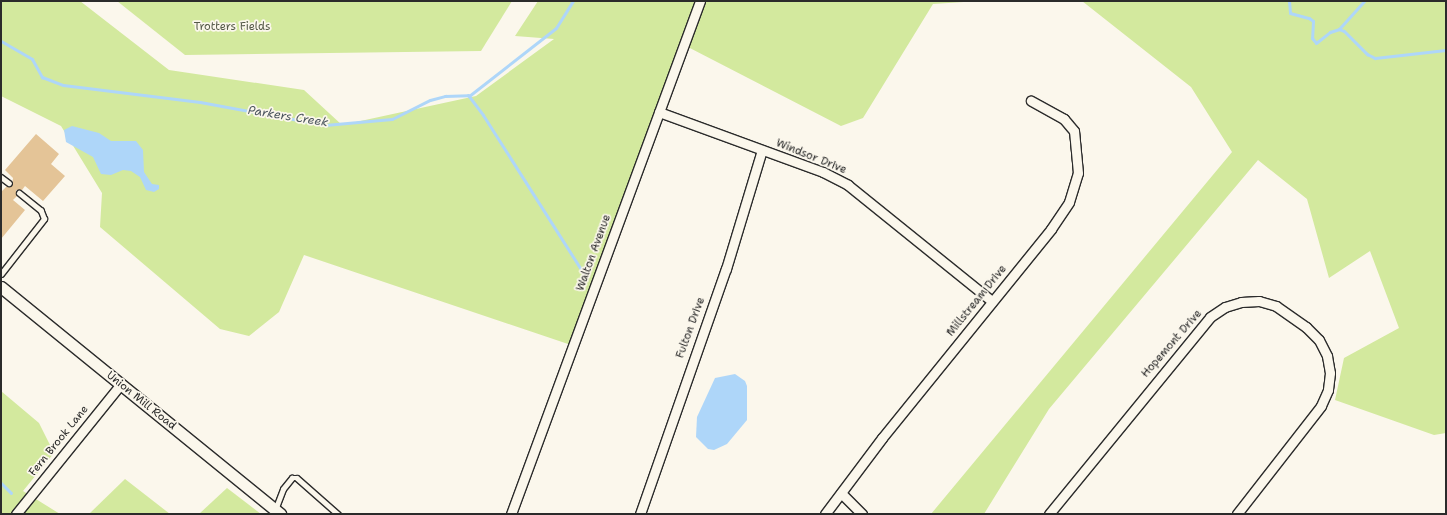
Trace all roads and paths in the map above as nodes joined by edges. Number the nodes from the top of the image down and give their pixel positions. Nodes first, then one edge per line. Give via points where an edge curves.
1 (700, 1) edge
2 (1031, 101) dead end
3 (659, 112) junction
4 (762, 150) junction
5 (1, 177) edge
6 (9, 183) dead end
7 (20, 193) dead end
8 (1, 274) edge
9 (1, 287) edge
10 (992, 301) junction
11 (121, 384) junction
12 (840, 493) junction
13 (278, 512) edge
14 (16, 514) edge
15 (338, 514) edge
16 (511, 514) edge
17 (640, 514) edge
18 (825, 514) edge
19 (862, 514) edge
20 (1049, 514) edge
21 (1236, 514) edge

1 - 3 street, Walton Avenue
2 - 10 street, Millstream Drive via 1064,119 1074,131 1078,173 1072,195 1060,216
3 - 4 street, Windsor Drive
3 - 16 street, Walton Avenue
4 - 10 street, Windsor Drive via 822,172 848,185
4 - 17 street, Fulton Drive via 726,269
5 - 6 lane
7 - 8 lane via 42,211 44,219
9 - 11 street, Union Mill Road
10 - 12 street, Millstream Drive
11 - 13 street, Union Mill Road
11 - 14 street, Fern Brook Lane
12 - 18 street, Millstream Drive
12 - 19 street
13 - 15 lane via 283,489 292,478 296,478
20 - 21 street, Hopemont Drive via 1210,317 1225,307 1241,302 1259,301 1292,315 1319,340 1327,356 1330,373 1328,390 1320,406

